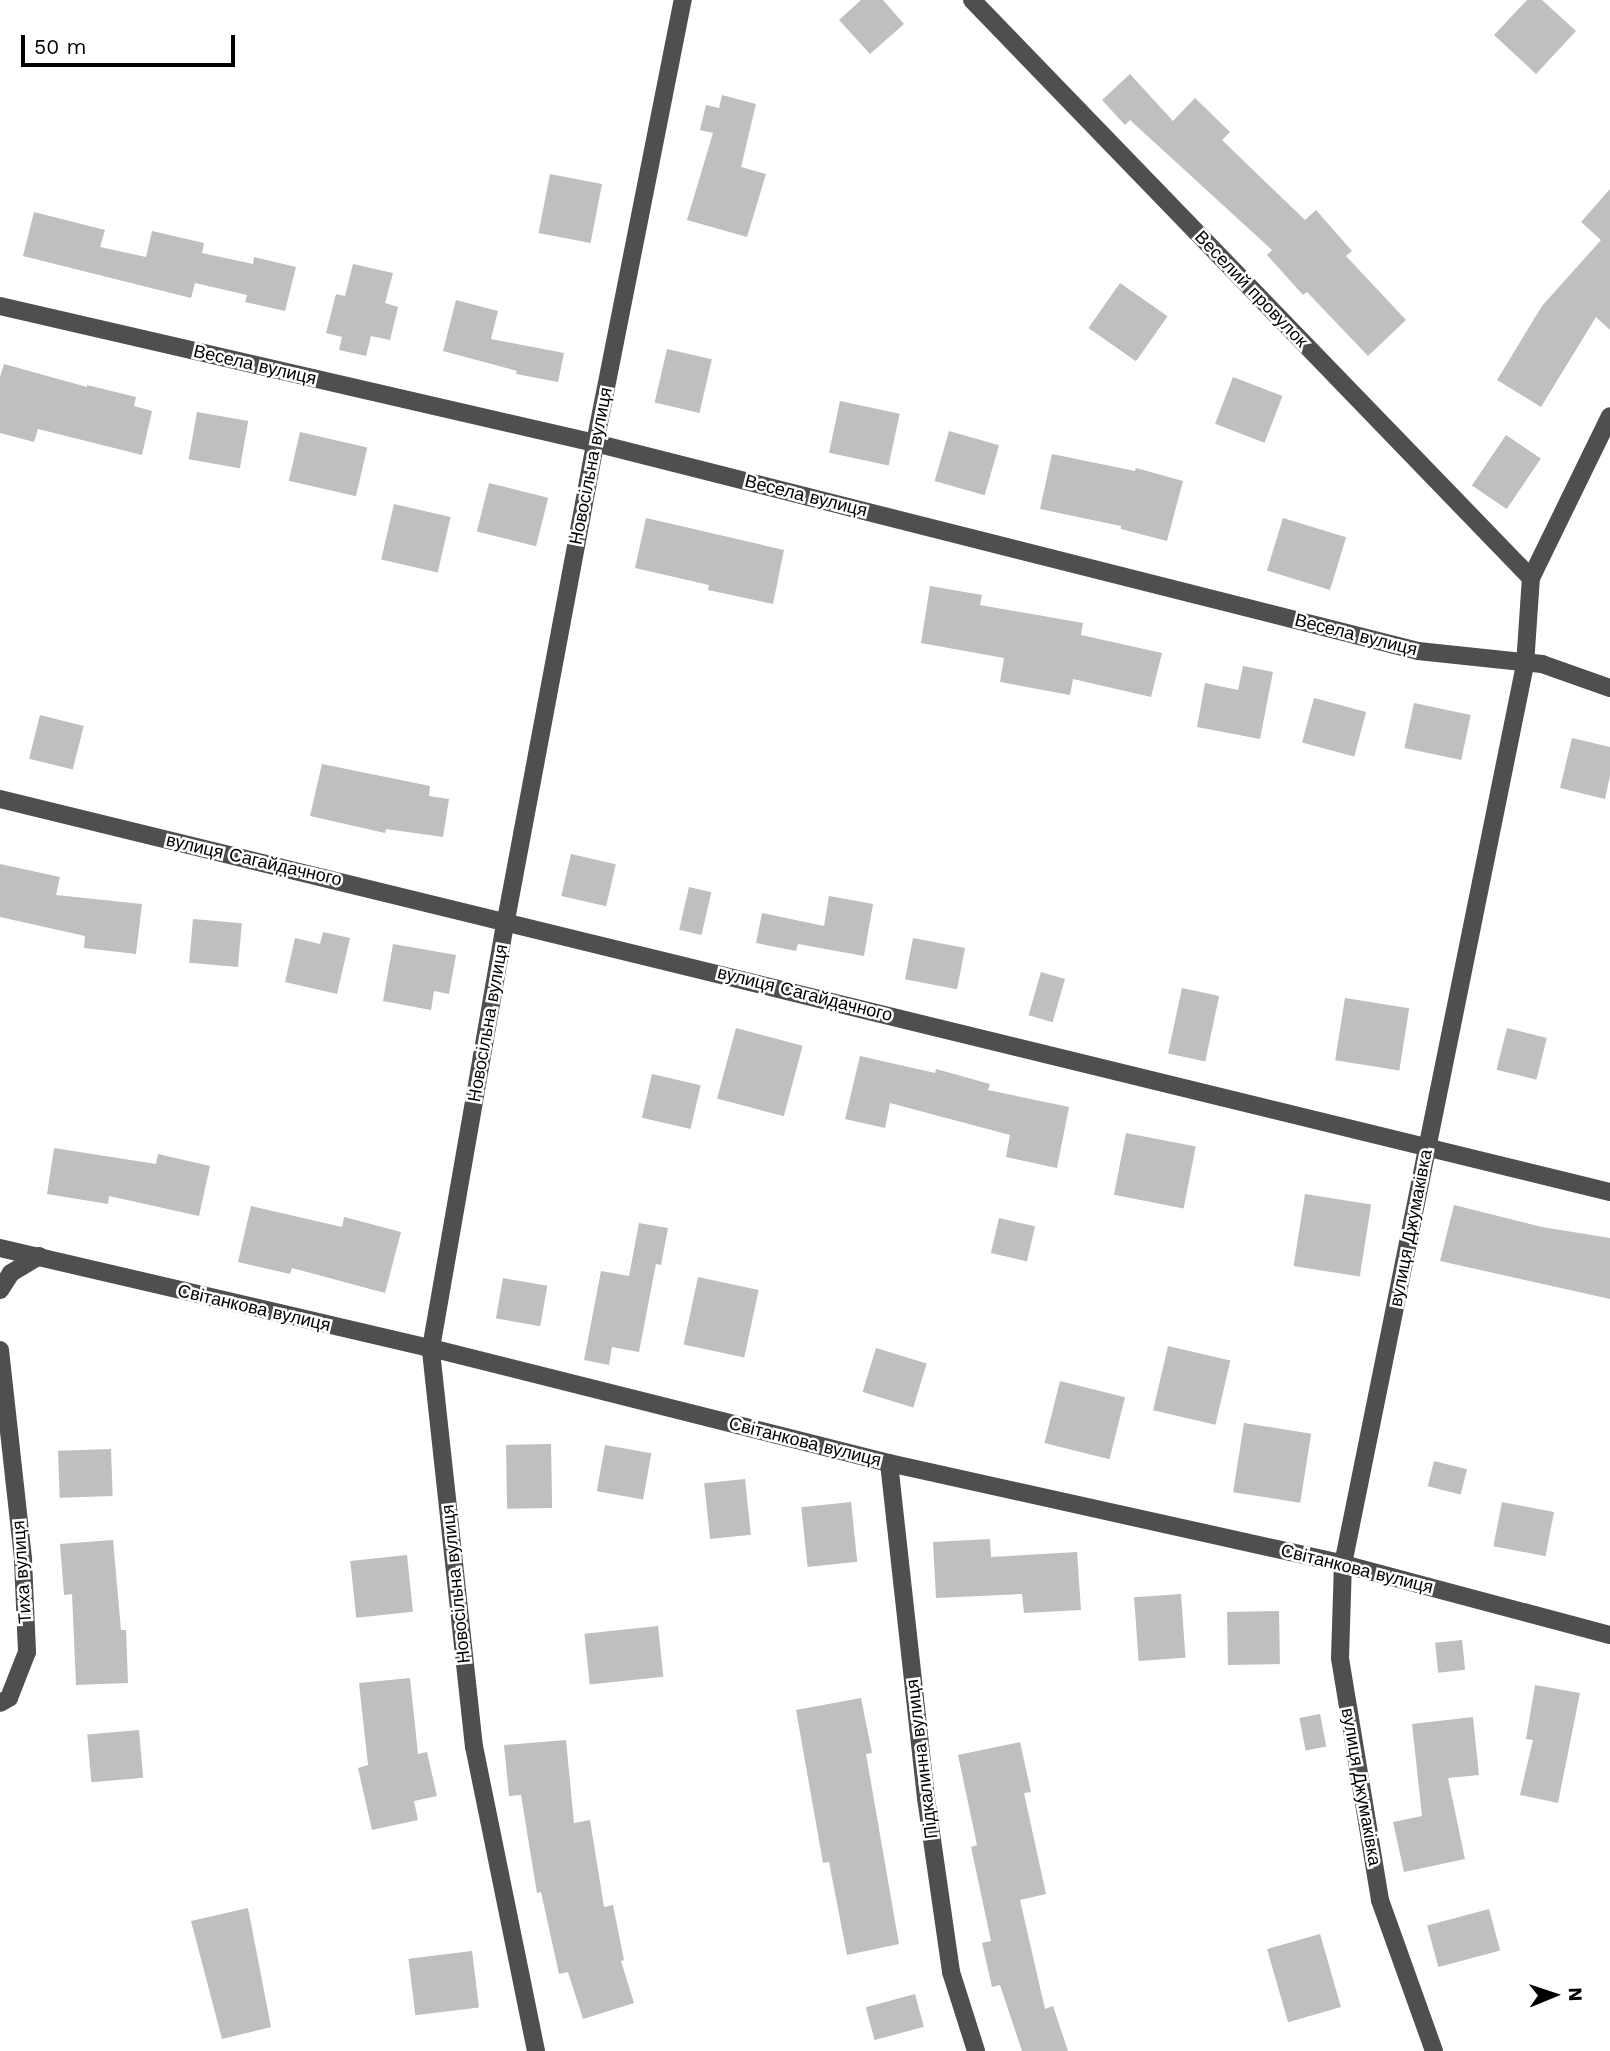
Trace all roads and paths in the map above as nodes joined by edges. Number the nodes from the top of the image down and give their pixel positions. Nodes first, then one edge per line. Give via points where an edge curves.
1 (683, 0) edge
2 (972, 0) edge
3 (0, 306) edge
4 (1610, 416) edge
5 (595, 443) junction
6 (1531, 578) junction
7 (1525, 665) junction
8 (1610, 688) edge
9 (0, 799) edge
10 (506, 920) junction
11 (1427, 1149) junction
12 (1610, 1192) edge
13 (0, 1248) edge
14 (38, 1256) junction
15 (0, 1290) edge
16 (431, 1348) junction
17 (0, 1350) edge
18 (889, 1463) junction
19 (1343, 1564) junction
20 (1610, 1635) edge
21 (0, 1703) edge
22 (536, 2051) edge
23 (976, 2051) edge
24 (1434, 2051) edge

1 - 5 street, Новосільна вулиця
2 - 6 street, Веселий провулок
3 - 5 street, Весела вулиця
4 - 6 street, вулиця Джумаківка
5 - 7 street, Весела вулиця via 1418,651
5 - 10 street, Новосільна вулиця
6 - 7 street, вулиця Джумаківка
7 - 8 street, Весела вулиця via 1542,664
7 - 11 street, вулиця Джумаківка
9 - 10 street, вулиця Сагайдачного
10 - 11 street, вулиця Сагайдачного
10 - 16 street, Новосільна вулиця
11 - 12 street, вулиця Сагайдачного
11 - 19 street, вулиця Джумаківка
13 - 14 street, Світанкова вулиця
14 - 15 street via 12,1273
14 - 16 street, Світанкова вулиця
16 - 18 street, Світанкова вулиця
16 - 22 street, Новосільна вулиця via 474,1747
17 - 21 street, Тиха вулиця via 23,1560 27,1652 9,1698
18 - 19 street, Світанкова вулиця
18 - 23 street, Підкалинна вулиця via 926,1798 949,1958
19 - 20 street, Світанкова вулиця
19 - 24 street, вулиця Джумаківка via 1340,1658 1380,1900

